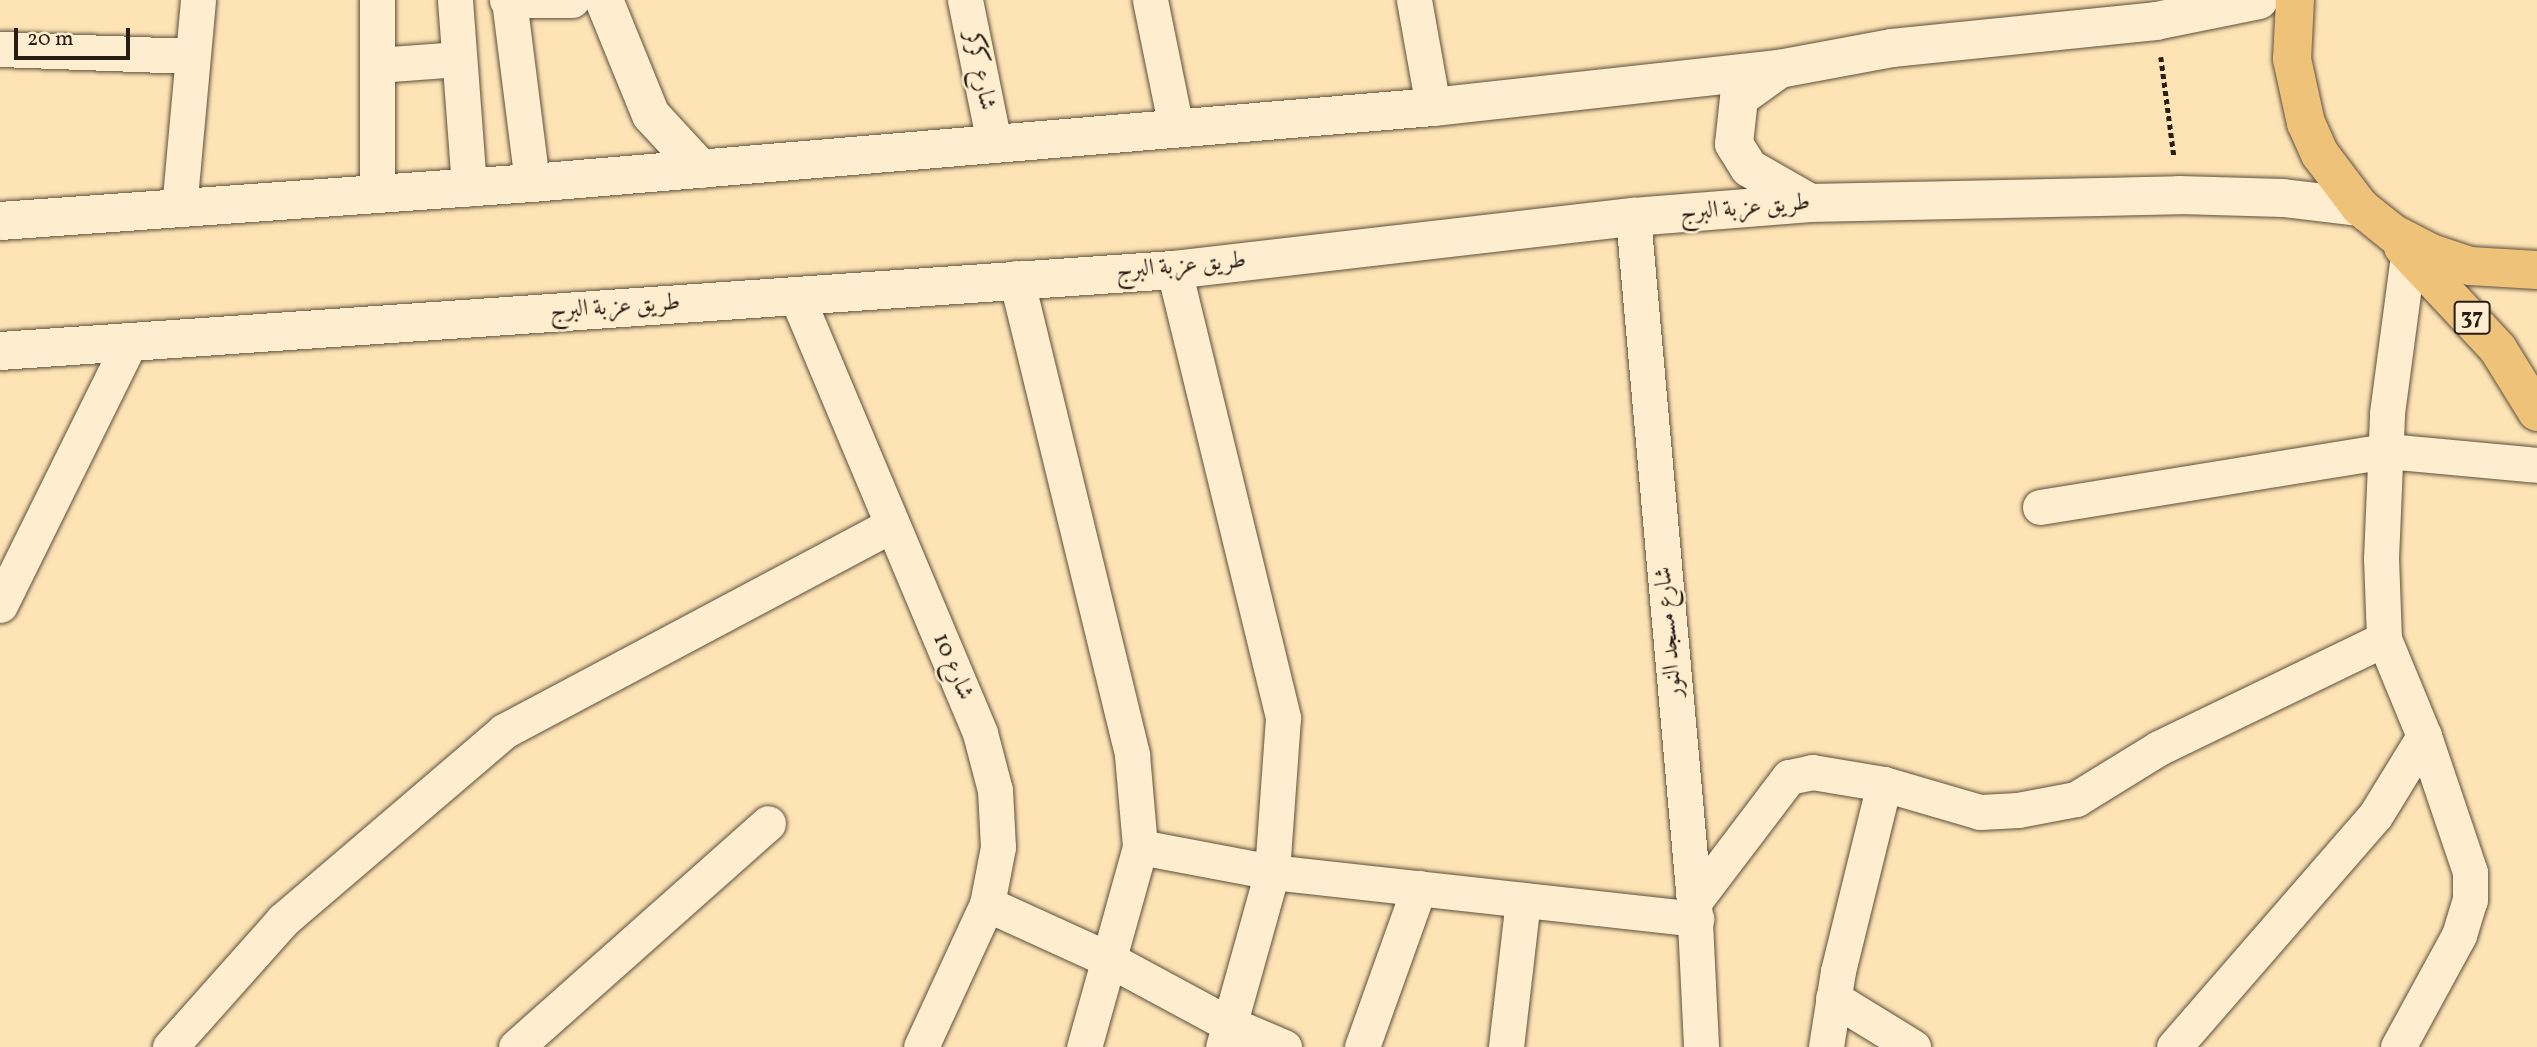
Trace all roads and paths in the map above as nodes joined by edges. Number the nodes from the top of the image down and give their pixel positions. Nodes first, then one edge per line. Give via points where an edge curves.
1 (198, 0) edge
2 (377, 0) edge
3 (455, 0) edge
4 (508, 0) edge
5 (572, 0) edge
6 (604, 0) edge
7 (965, 0) edge
8 (1150, 0) edge
9 (1414, 0) edge
10 (2259, 0) edge
11 (2295, 0) edge
12 (2156, 21) junction
13 (0, 49) edge
14 (192, 56) junction
15 (459, 60) junction
16 (377, 65) junction
17 (1779, 69) junction
18 (1433, 107) junction
19 (1176, 128) junction
20 (994, 143) junction
21 (701, 169) junction
22 (532, 183) junction
23 (469, 188) junction
24 (377, 195) junction
25 (2179, 195) junction
26 (1810, 203) junction
27 (2360, 206) junction
28 (179, 209) junction
29 (1633, 217) junction
30 (0, 222) edge
31 (2401, 244) junction
32 (1174, 270) junction
33 (2537, 270) edge
34 (1016, 278) junction
35 (796, 295) junction
36 (129, 344) junction
37 (0, 351) edge
38 (2537, 412) edge
39 (2387, 451) junction
40 (2537, 465) edge
41 (2040, 507) dead end
42 (892, 525) junction
43 (0, 605) edge
44 (2384, 639) junction
45 (2424, 736) junction
46 (1884, 784) junction
47 (768, 823) dead end
48 (1140, 848) junction
49 (1272, 872) junction
50 (1419, 888) junction
51 (1523, 900) junction
52 (987, 904) junction
53 (1695, 911) junction
54 (1110, 960) junction
55 (1833, 998) junction
56 (1225, 1035) edge
57 (170, 1047) edge
58 (516, 1047) edge
59 (921, 1047) edge
60 (1084, 1047) edge
61 (1284, 1047) edge
62 (1362, 1047) edge
63 (1506, 1047) edge
64 (1701, 1047) edge
65 (1826, 1047) edge
66 (1913, 1047) edge
67 (2174, 1047) edge
68 (2398, 1047) edge

1 - 14 street
2 - 16 street
3 - 15 street
4 - 5 street
4 - 22 street
6 - 21 street via 651,115
7 - 20 street, شارع كركر
8 - 19 street
9 - 18 street
10 - 12 street
11 - 27 highway via 2292,59 2306,124 2320,154
12 - 17 street via 1892,48
12 - 25 path
13 - 14 street
14 - 28 street
15 - 16 street
15 - 23 street
16 - 24 street
17 - 18 street
17 - 26 street via 1738,98 1734,144 1749,168
18 - 19 street
19 - 20 street
20 - 21 street
21 - 22 street
22 - 23 street
23 - 24 street
24 - 28 street
25 - 26 street, طريق عزبة البرج
25 - 27 street, طريق عزبة البرج
26 - 29 street, طريق عزبة البرج
27 - 31 highway
28 - 30 street
29 - 32 street, طريق عزبة البرج
29 - 53 street, شارع مسجد النور
31 - 33 highway via 2470,266
31 - 38 highway, 37 via 2498,349
31 - 39 street
32 - 34 street, طريق عزبة البرج
32 - 49 street via 1283,718
34 - 35 street, طريق عزبة البرج
34 - 48 street via 1132,755
35 - 36 street, طريق عزبة البرج
35 - 42 street, شارع 10
36 - 37 street, طريق عزبة البرج
36 - 43 street
39 - 40 street
39 - 41 street
39 - 44 street via 2381,559
42 - 52 street, شارع 10 via 989,761 998,838
42 - 57 street via 504,731 283,920
44 - 45 street
44 - 46 street via 2160,748 2076,799 1980,812
45 - 67 street via 2375,817
45 - 68 street via 2470,872 2470,900 2459,935
46 - 53 street via 1812,772 1789,777
46 - 55 street
47 - 58 street
48 - 49 street
48 - 54 street
49 - 50 street
49 - 56 street
50 - 51 street
50 - 62 street
51 - 53 street
51 - 63 street
52 - 54 street
52 - 59 street, شارع 10
53 - 64 street, شارع مسجد النور
54 - 56 street
54 - 60 street
55 - 65 street
55 - 66 street
56 - 61 street

